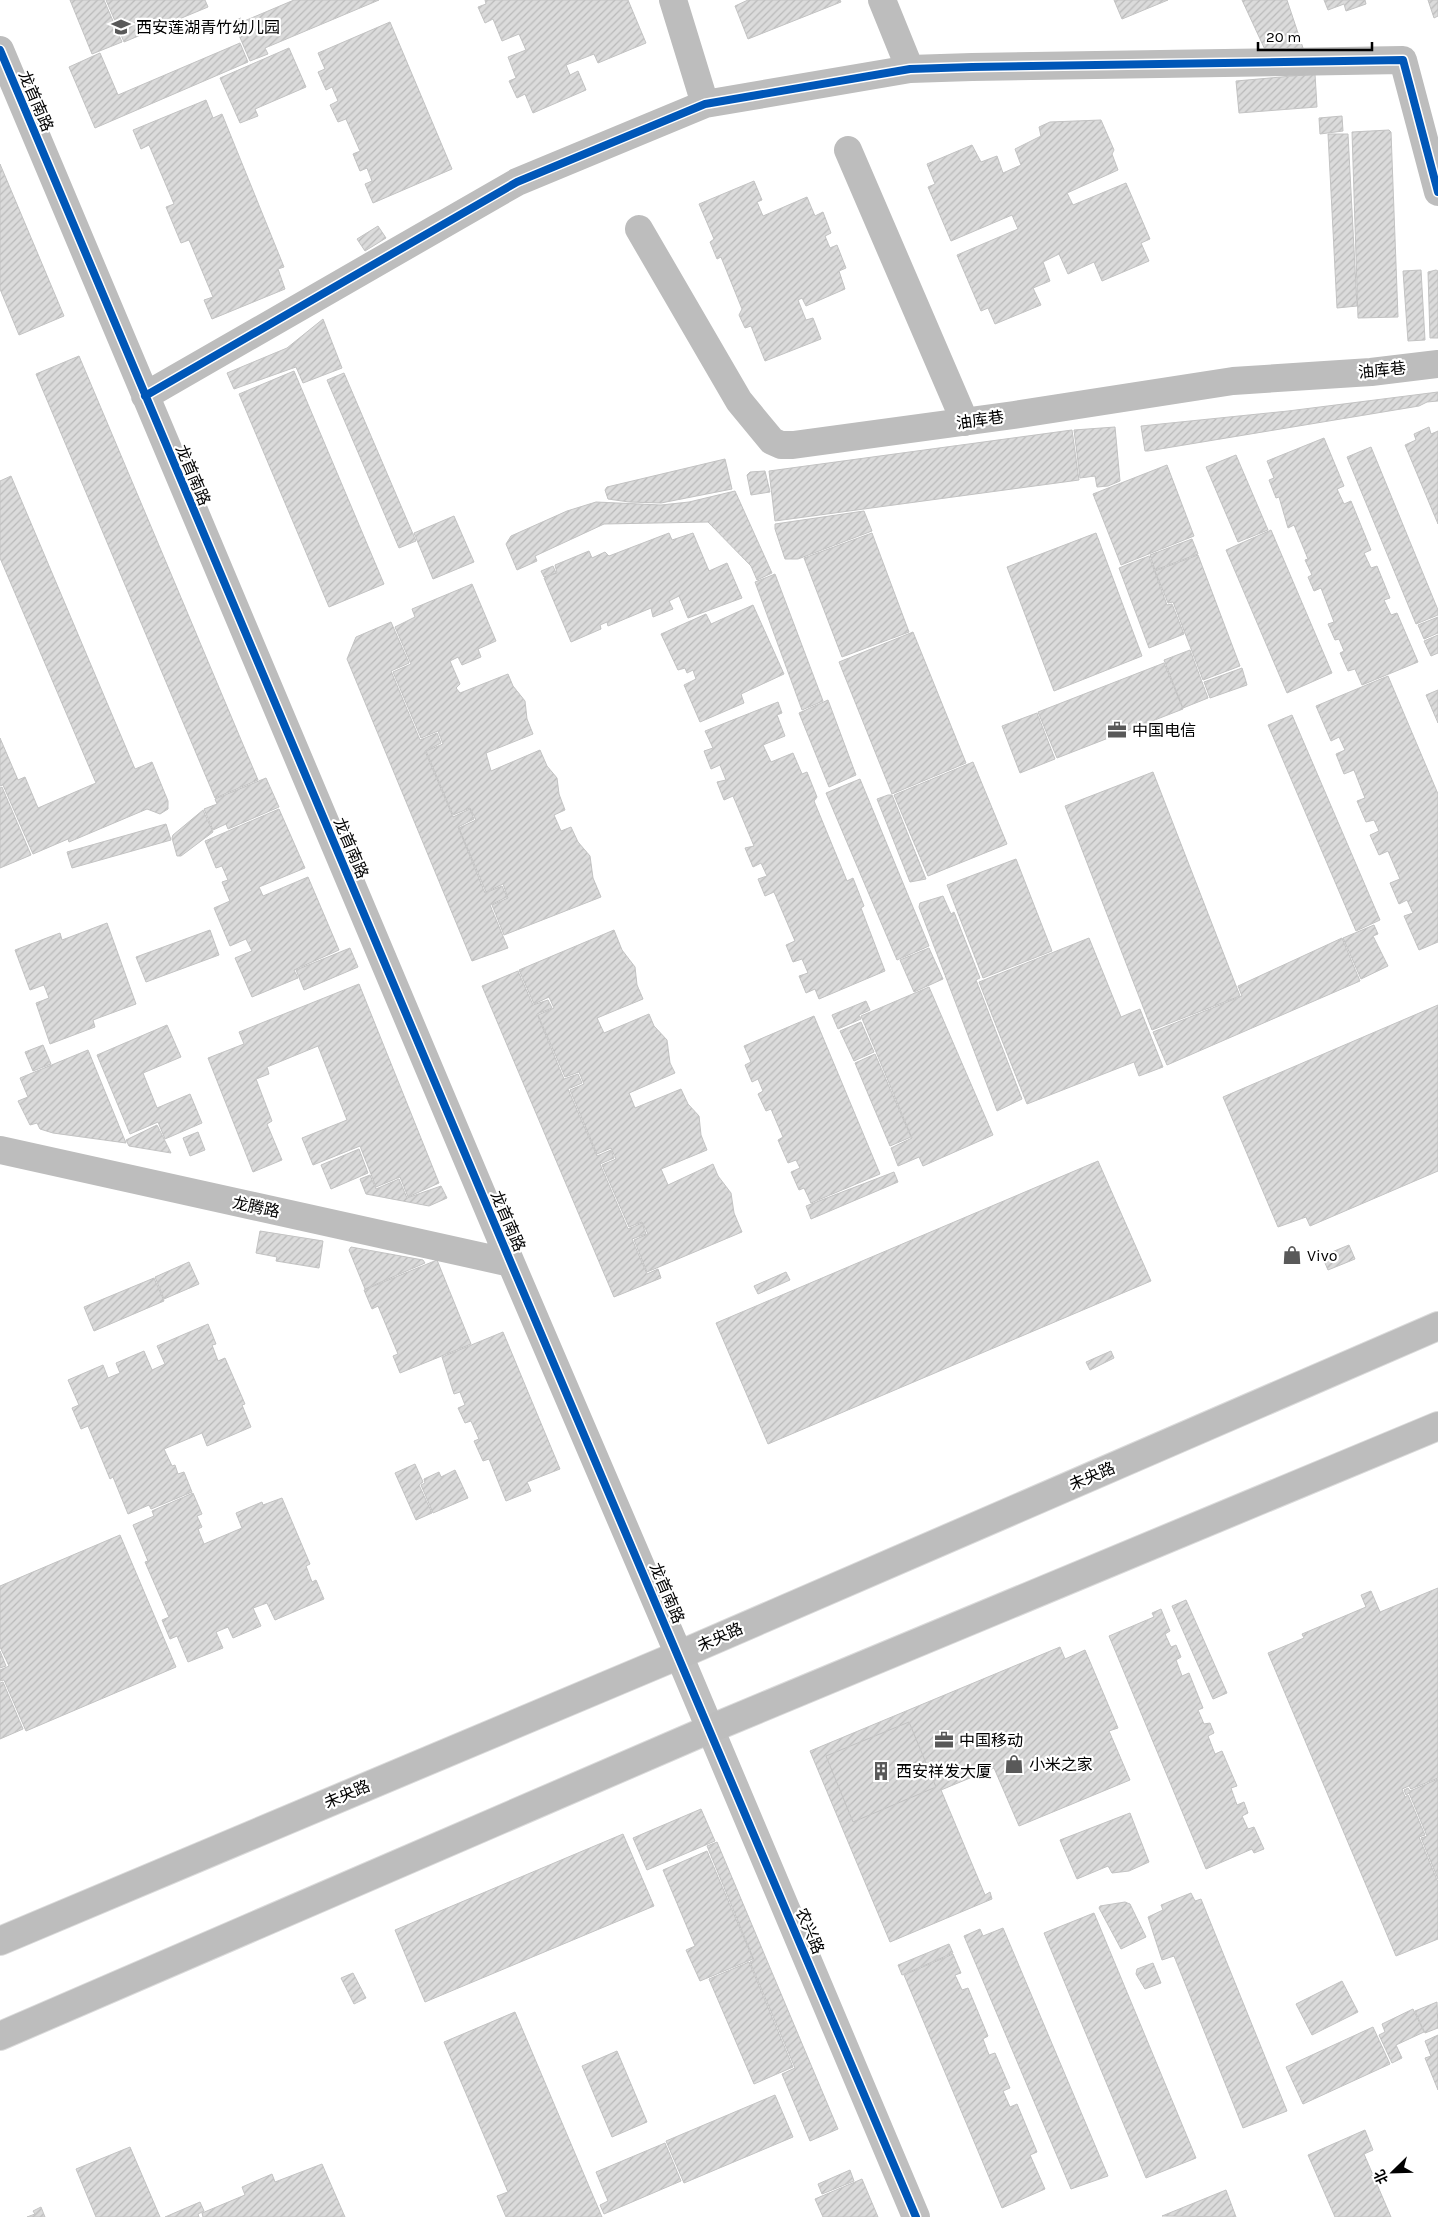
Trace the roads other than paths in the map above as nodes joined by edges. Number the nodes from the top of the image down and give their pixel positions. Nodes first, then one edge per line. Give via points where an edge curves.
1 (673, 0) edge
2 (882, 0) edge
3 (0, 50) edge
4 (910, 69) junction
5 (705, 104) junction
6 (848, 150) dead end
7 (1438, 192) edge
8 (639, 229) dead end
9 (1438, 364) edge
10 (145, 396) junction
11 (965, 422) junction
12 (0, 1150) edge
13 (511, 1263) junction
14 (1438, 1326) edge
15 (1438, 1426) edge
16 (679, 1655) junction
17 (710, 1729) junction
18 (0, 1941) edge
19 (0, 2036) edge
20 (916, 2217) edge

1 - 5 street
2 - 4 street
3 - 10 street, 龙首南路
4 - 5 street
4 - 7 street via 1403,60
5 - 10 street via 517,182
6 - 11 street
8 - 11 street, 油库巷 via 739,401 772,441 793,445
9 - 11 street, 油库巷 via 1233,381
10 - 13 street, 龙首南路
12 - 13 street, 龙腾路
13 - 16 street, 龙首南路
14 - 16 street, 未央路
15 - 17 street
16 - 17 street, 农兴路
16 - 18 street, 未央路
17 - 19 street
17 - 20 street, 农兴路

